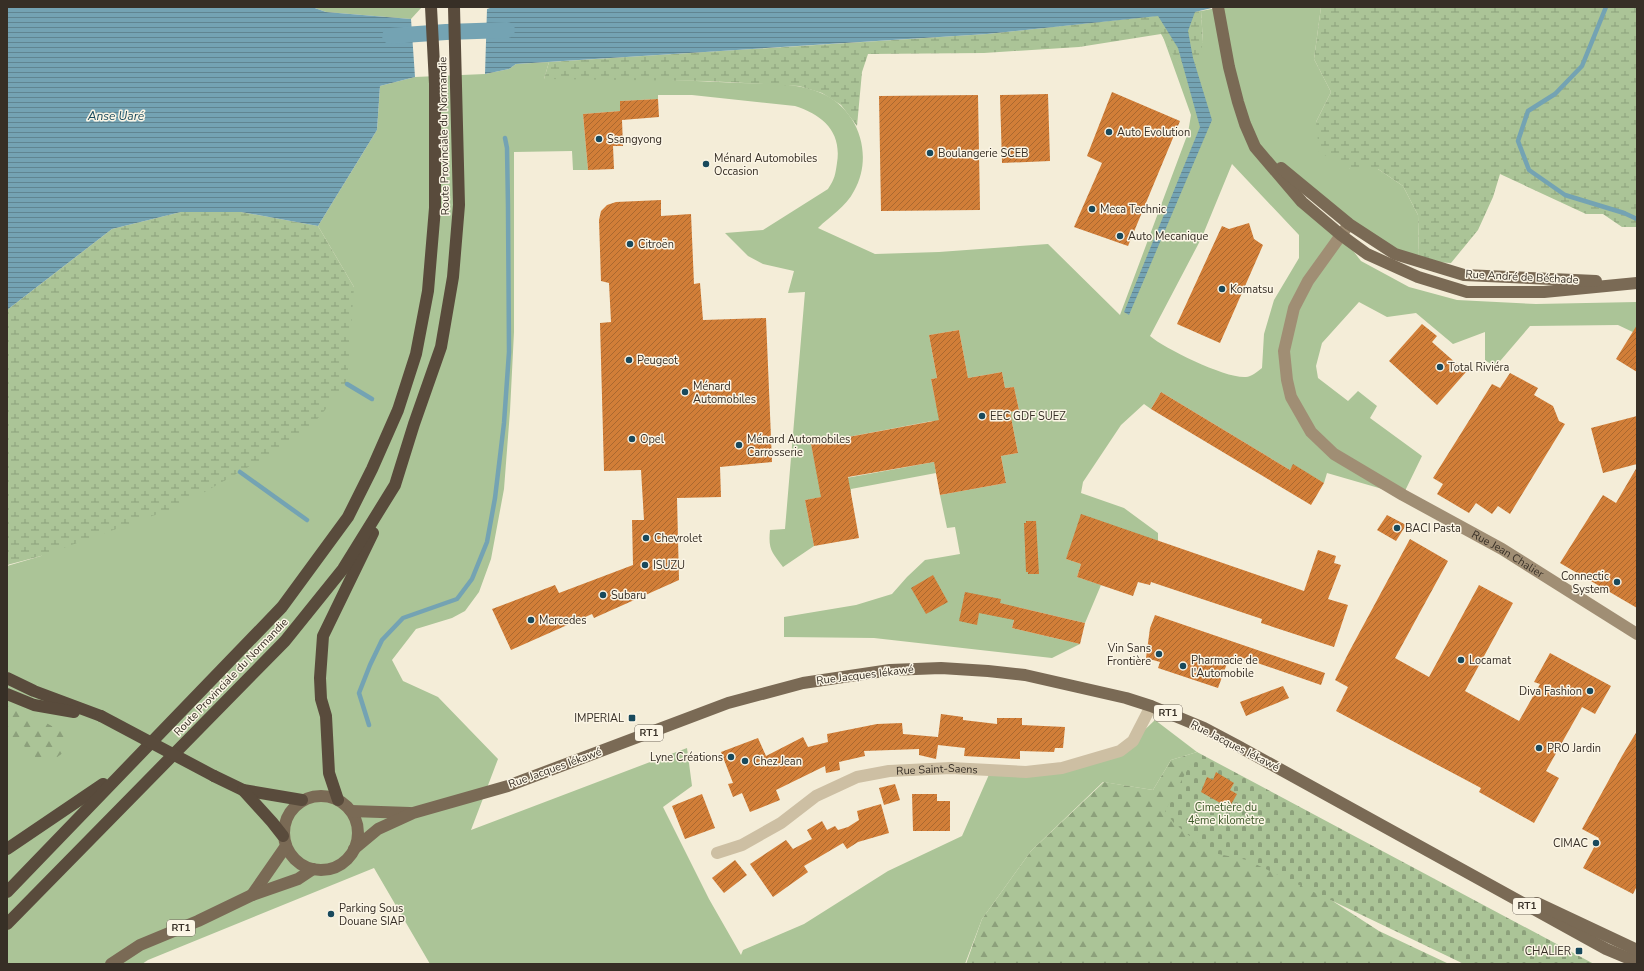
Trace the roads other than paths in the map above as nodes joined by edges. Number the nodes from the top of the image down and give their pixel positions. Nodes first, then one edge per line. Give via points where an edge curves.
1 (431, 7) edge
2 (454, 7) edge
3 (1219, 12) edge
4 (1255, 147) junction
5 (1350, 224) junction
6 (1341, 235) junction
7 (1637, 283) edge
8 (395, 485) junction
9 (1637, 634) edge
10 (7, 678) edge
11 (7, 694) edge
12 (1150, 706) junction
13 (101, 716) junction
14 (123, 771) junction
15 (243, 790) junction
16 (302, 800) junction
17 (338, 800) junction
18 (351, 811) junction
19 (413, 813) junction
20 (285, 841) junction
21 (1419, 846) junction
22 (7, 849) edge
23 (354, 849) junction
24 (717, 853) dead end
25 (313, 869) junction
26 (7, 892) edge
27 (252, 895) junction
28 (7, 924) edge
29 (1637, 950) edge
30 (1637, 962) edge
31 (111, 964) edge

1 - 14 highway, Route Provinciale du Normandie via 435,84 435,208 428,291 414,361 398,410 348,517 282,607
2 - 8 highway, Route Provinciale du Normandie via 459,205 453,277 441,347
3 - 4 main road, Rue André de Béchade via 1238,102
4 - 5 main road, Rue André de Béchade
4 - 6 main road, Rue André de Béchade via 1302,202
5 - 6 street, Rue Jean Chalier
5 - 7 main road, Rue André de Béchade via 1395,254 1464,274
6 - 7 main road, Rue André de Béchade via 1367,254 1403,271 1467,292 1544,292
6 - 9 street, Rue Jean Chalier via 1308,281 1294,308 1284,351 1286,380 1291,398 1311,432 1334,454 1502,549
8 - 17 highway via 322,636 321,699 326,716 329,773
8 - 28 highway, Route Provinciale du Normandie via 342,569 285,641
10 - 13 highway
11 - 13 highway via 34,705
12 - 19 main road, Rue Jacques Iékawé / RT1 via 1025,675 942,668 890,670 804,683 728,703 508,786
12 - 21 main road, Rue Jacques Iékawé / RT1 via 1224,738
12 - 24 street, Rue Saint-Saens via 1133,742 1120,751 1062,768 1026,772 943,768 889,771 857,777 816,796 781,823 742,845
13 - 15 highway, bridge
14 - 22 highway
14 - 26 highway, Route Provinciale du Normandie
15 - 16 highway
15 - 20 highway
16 - 17 main road via 329,796
16 - 20 main road via 287,815 284,825
17 - 18 main road
18 - 19 main road, Rue Jacques Iékawé / RT1
18 - 23 main road via 358,830
19 - 23 main road, Rue Jacques Iékawé / RT1 via 378,829
20 - 25 main road via 292,857
20 - 27 main road, RT1
21 - 29 main road, Rue Jacques Iékawé / RT1
21 - 30 main road, Rue Jacques Iékawé / RT1 via 1606,949
23 - 25 main road via 347,859 337,866
25 - 27 main road, RT1 via 298,879
27 - 31 main road, RT1 via 140,945

